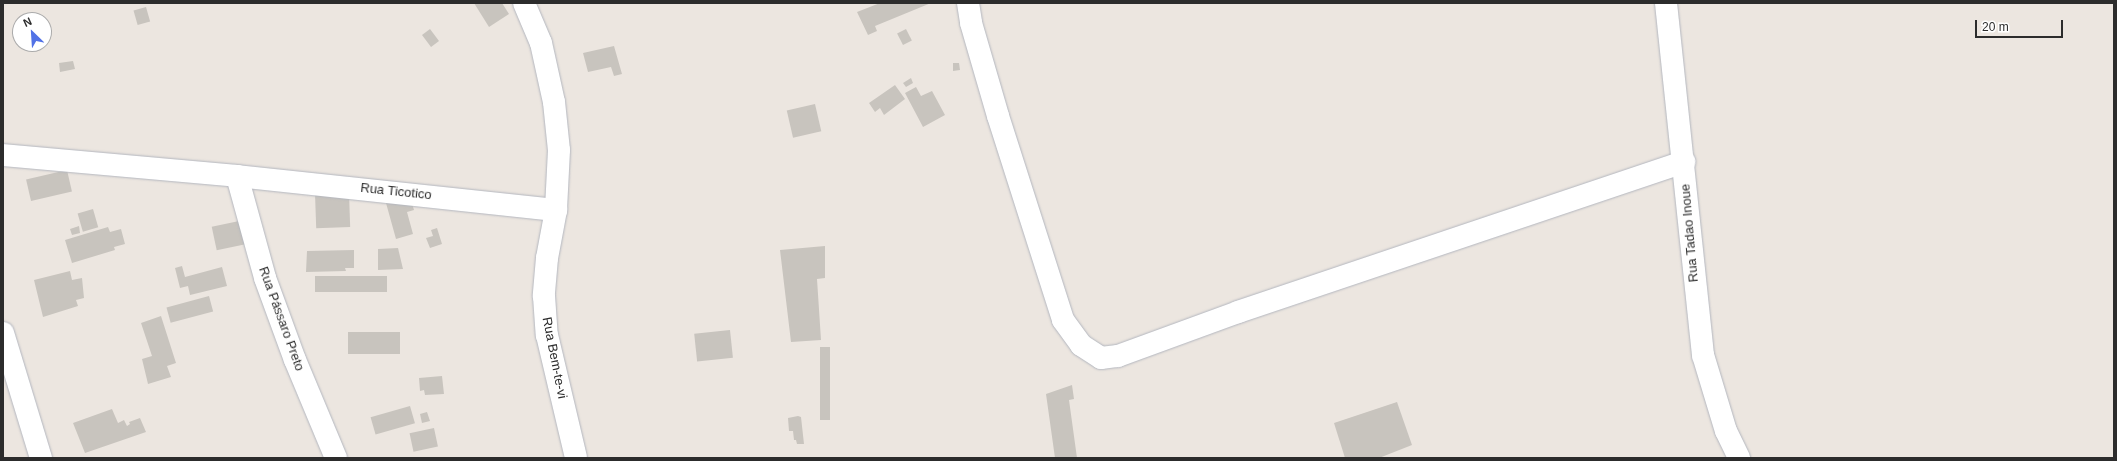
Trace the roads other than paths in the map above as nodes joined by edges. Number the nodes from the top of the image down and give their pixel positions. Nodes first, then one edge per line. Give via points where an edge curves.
1 (524, 3) edge
2 (968, 3) edge
3 (1666, 3) edge
4 (3, 155) edge
5 (1684, 162) junction
6 (236, 176) junction
7 (556, 210) junction
8 (3, 333) edge
9 (42, 458) edge
10 (336, 458) edge
11 (576, 458) edge
12 (1739, 458) edge

1 - 7 street, Rua Bem-te-vi via 541,43 554,102 559,150
2 - 5 street via 971,23 998,116 1063,320 1081,345 1101,358 1118,356 1238,312
3 - 5 street, Rua Tadao Inoue
4 - 6 street, Rua Ticotico
5 - 12 street, Rua Tadao Inoue via 1703,355 1726,431
6 - 7 street, Rua Ticotico
6 - 10 street, Rua Pássaro Preto via 265,278 295,360
7 - 11 street, Rua Bem-te-vi via 547,258 544,296 547,335
8 - 9 street

